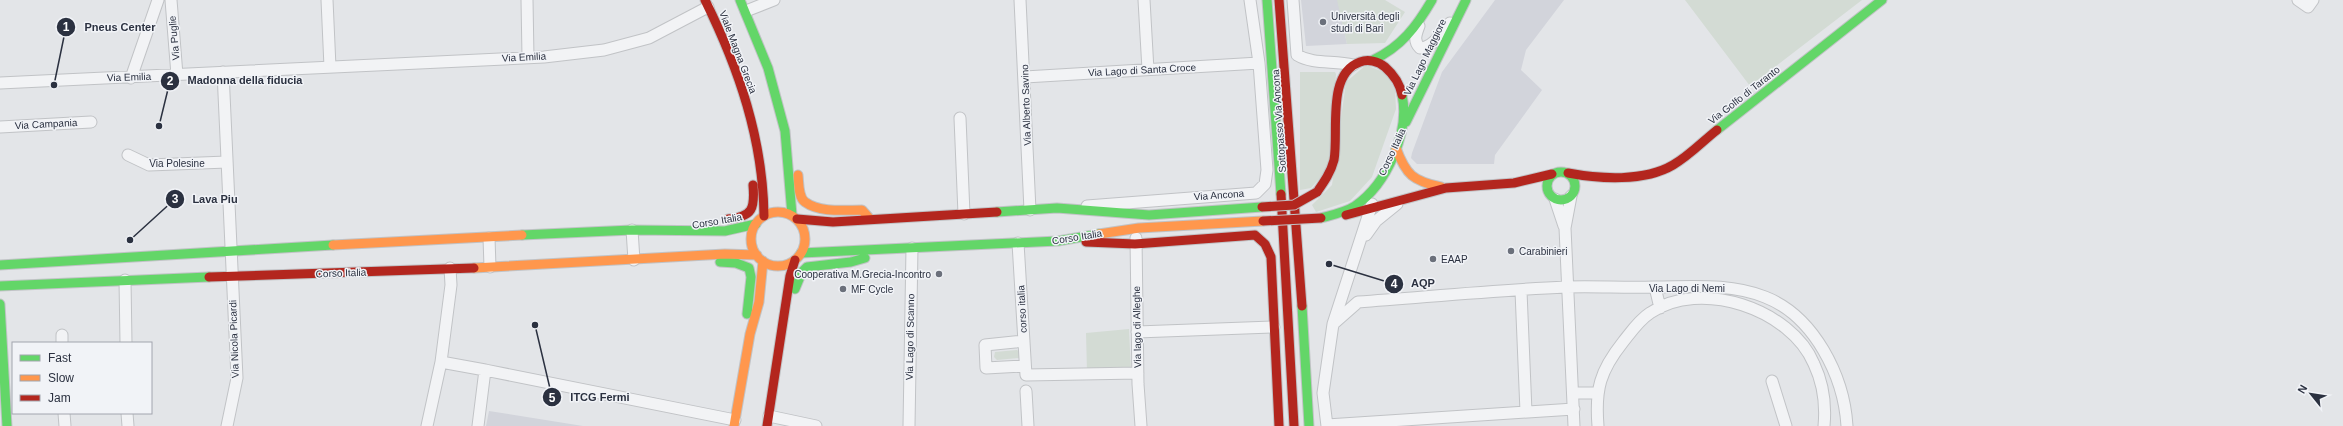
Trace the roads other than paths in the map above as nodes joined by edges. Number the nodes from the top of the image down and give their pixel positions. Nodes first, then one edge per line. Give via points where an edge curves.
1 (158, 0) edge
2 (171, 0) edge
3 (327, 0) edge
4 (527, 0) edge
5 (740, 0) edge
6 (774, 0) edge
7 (1020, 0) edge
8 (1144, 0) edge
9 (1250, 0) edge
10 (1267, 0) edge
11 (1279, 0) edge
12 (1293, 0) edge
13 (1432, 0) edge
14 (1467, 0) edge
15 (1882, 0) edge
16 (2298, 0) edge
17 (2313, 0) edge
18 (707, 3) edge
19 (746, 11) junction
20 (1458, 14) junction
21 (1422, 18) junction
22 (528, 58) junction
23 (1373, 60) junction
24 (1259, 63) junction
25 (1353, 65) junction
26 (330, 67) junction
27 (1148, 70) junction
28 (223, 72) junction
29 (177, 75) junction
30 (1024, 77) junction
31 (131, 78) junction
32 (0, 83) edge
33 (960, 118) dead end
34 (91, 122) dead end
35 (1404, 125) junction
36 (0, 127) edge
37 (785, 131) junction
38 (755, 135) junction
39 (1396, 148) junction
40 (128, 155) dead end
41 (227, 162) junction
42 (1386, 169) junction
43 (1568, 173) junction
44 (1552, 174) junction
45 (1608, 179) junction
46 (1514, 183) junction
47 (1446, 188) junction
48 (1573, 193) junction
49 (1552, 196) junction
50 (1401, 200) junction
51 (1057, 208) junction
52 (1370, 209) junction
53 (1030, 210) junction
54 (964, 214) junction
55 (764, 216) junction
56 (795, 217) junction
57 (1321, 218) junction
58 (871, 219) junction
59 (721, 220) dead end
60 (709, 221) dead end
61 (756, 224) junction
62 (1139, 228) junction
63 (1565, 228) junction
64 (632, 230) junction
65 (678, 230) junction
66 (489, 238) junction
67 (1058, 241) junction
68 (1018, 243) junction
69 (1135, 244) junction
70 (1358, 246) junction
71 (912, 248) junction
72 (232, 250) junction
73 (874, 250) junction
74 (798, 257) junction
75 (683, 258) junction
76 (760, 258) junction
77 (634, 260) junction
78 (0, 265) edge
79 (490, 267) junction
80 (450, 268) junction
81 (232, 275) junction
82 (125, 280) junction
83 (0, 286) edge
84 (1567, 287) junction
85 (1655, 287) junction
86 (1521, 290) junction
87 (0, 304) edge
88 (1660, 308) junction
89 (1333, 324) junction
90 (1274, 327) junction
91 (782, 332) junction
92 (1137, 332) junction
93 (750, 334) junction
94 (1024, 341) junction
95 (126, 342) edge
96 (441, 362) junction
97 (485, 370) junction
98 (1026, 371) junction
99 (1138, 373) junction
100 (1772, 381) dead end
101 (1840, 384) junction
102 (1823, 389) junction
103 (1026, 391) dead end
104 (1573, 393) junction
105 (1597, 393) junction
106 (1574, 409) junction
107 (1526, 412) junction
108 (64, 414) edge
109 (127, 414) edge
110 (768, 421) edge
111 (735, 423) edge
112 (1327, 425) edge
113 (7, 426) edge
114 (65, 426) edge
115 (128, 426) edge
116 (227, 426) edge
117 (427, 426) edge
118 (478, 426) edge
119 (816, 426) edge
120 (909, 426) edge
121 (1028, 426) edge
122 (1141, 426) edge
123 (1279, 426) edge
124 (1294, 426) edge
125 (1309, 426) edge
126 (1574, 426) edge
127 (1598, 426) edge
128 (1786, 426) edge
129 (1824, 426) edge
130 (1847, 426) edge

1 - 31 street, Via Puglie
2 - 29 street, Via Puglie
3 - 26 street
4 - 22 street
5 - 19 street, Viale Magna Grecia
6 - 19 street
7 - 30 street, Via Alberto Savino
8 - 27 street
9 - 24 street, Via Ancona
10 - 124 street, Sottopasso Via Ancona
11 - 125 street, Sottopasso Via Ancona via 1300,241
12 - 25 street via 1297,55 1307,61 1339,61
13 - 21 street, Via Lago Maggiore
14 - 20 street
15 - 45 street, Via Golfo di Taranto via 1673,165 1643,176
16 - 17 street via 2308,7
18 - 22 street, Via Emilia via 649,38 604,50
18 - 38 street, Viale Magna Grecia via 739,80
19 - 37 street, Viale Magna Grecia via 768,68
20 - 21 street via 1425,48 1420,48 1415,39
20 - 35 street, Via Lago Maggiore
21 - 23 street, Via Lago Maggiore via 1396,49
22 - 26 street, Via Emilia
23 - 25 street via 1362,60
23 - 35 street, Corso Italia via 1383,65 1400,83
24 - 27 street, Via Lago di Santa Croce
24 - 51 street, Via Ancona via 1268,170 1265,184 1256,193
25 - 51 street, Corso Italia, bridge via 1340,83 1333,170 1317,192 1294,205 1149,215
26 - 28 street, Via Emilia
27 - 30 street, Via Lago di Santa Croce
28 - 29 street, Via Emilia
28 - 41 street
29 - 31 street, Via Emilia
30 - 53 street, Via Alberto Savino
31 - 32 street, Via Emilia
33 - 54 street
34 - 36 street, Via Campania
35 - 39 street, Corso Italia
37 - 56 street, Viale Magna Grecia
37 - 58 street, Viale Magna Grecia via 794,140 800,193 806,202 824,209 862,210
38 - 55 street, Viale Magna Grecia via 765,193
38 - 59 street, Corso Italia via 749,150 755,197 753,208 748,215 740,219
39 - 42 street, Corso Italia
39 - 47 street via 1408,176 1419,183
40 - 41 street, Via Polesine via 149,165
41 - 72 street
42 - 52 street
42 - 57 street, Corso Italia via 1370,193 1356,205
43 - 44 street
43 - 45 street, Via Golfo di Taranto
43 - 48 street via 1574,180
44 - 46 street
44 - 49 street via 1547,186
45 - 48 street, Via Golfo di Taranto
46 - 47 street
46 - 49 street
47 - 50 street
48 - 49 street via 1564,200
48 - 63 street
49 - 63 street
50 - 52 street
50 - 70 street via 1376,221
51 - 53 street, Corso Italia
52 - 57 street
52 - 70 street
53 - 54 street, Corso Italia
54 - 58 street, Corso Italia
55 - 56 street via 783,212
55 - 61 street
56 - 58 street, Corso Italia via 833,222
56 - 74 street via 805,235
57 - 62 street, Corso Italia, bridge
60 - 65 street, Corso Italia via 696,222
61 - 65 street, Corso Italia via 733,230
61 - 76 street via 751,240
62 - 67 street, Corso Italia
62 - 69 street, Via lago di Alleghe
63 - 84 street
64 - 65 street, Corso Italia
64 - 66 street, Corso Italia
64 - 77 street
66 - 72 street, Corso Italia
66 - 79 street
67 - 68 street, Corso Italia
67 - 69 street
68 - 71 street, Corso Italia
68 - 94 street, corso italia
69 - 90 street via 1255,235 1265,244 1271,257
69 - 92 street, Via lago di Alleghe
70 - 89 street
71 - 73 street, Corso Italia
71 - 120 street, Via Lago di Scanno
72 - 78 street, Corso Italia
72 - 81 street
73 - 74 street, Corso Italia
73 - 91 street, Corso Italia via 865,258 807,267 799,278 792,312
74 - 76 street via 779,265
74 - 91 street via 790,276
75 - 76 street, Corso Italia via 716,254
75 - 77 street, Corso Italia
75 - 93 street, Corso Italia via 697,263 736,263 748,268 751,277 747,317
76 - 93 street via 759,302
77 - 79 street, Corso Italia
79 - 80 street, Corso Italia
80 - 81 street, Corso Italia via 329,274
80 - 96 street via 451,285
81 - 82 street, Corso Italia
81 - 116 street, Via Nicola Picardi via 236,378
82 - 83 street, Corso Italia
82 - 95 street
84 - 85 street, Via Lago di Nemi
84 - 86 street, Via Lago di Nemi
84 - 104 street
85 - 88 street
85 - 101 street, Via Lago di Nemi via 1727,287 1766,297 1796,317 1811,332 1828,357
86 - 89 street, Via Lago di Nemi via 1358,302
86 - 107 street
87 - 113 street
88 - 102 street, Via Lago di Nemi via 1707,298 1732,301 1755,309 1781,324 1799,342 1814,362
88 - 105 street, Via Lago di Nemi via 1635,326 1608,361
89 - 112 street via 1324,393
90 - 92 street
90 - 123 street
91 - 110 street
92 - 99 street, Via lago di Alleghe
93 - 111 street
94 - 98 street, corso italia
94 - 98 street via 985,345 986,368
96 - 97 street
96 - 117 street
97 - 111 street
97 - 118 street
98 - 99 street
99 - 122 street, Via lago di Alleghe
100 - 128 street
101 - 102 street
101 - 130 street, Via Lago di Nemi
102 - 129 street, Via Lago di Nemi
103 - 121 street
104 - 105 street
104 - 106 street
105 - 127 street
106 - 107 street
106 - 126 street
107 - 112 street
108 - 114 street
109 - 115 street
110 - 119 street

